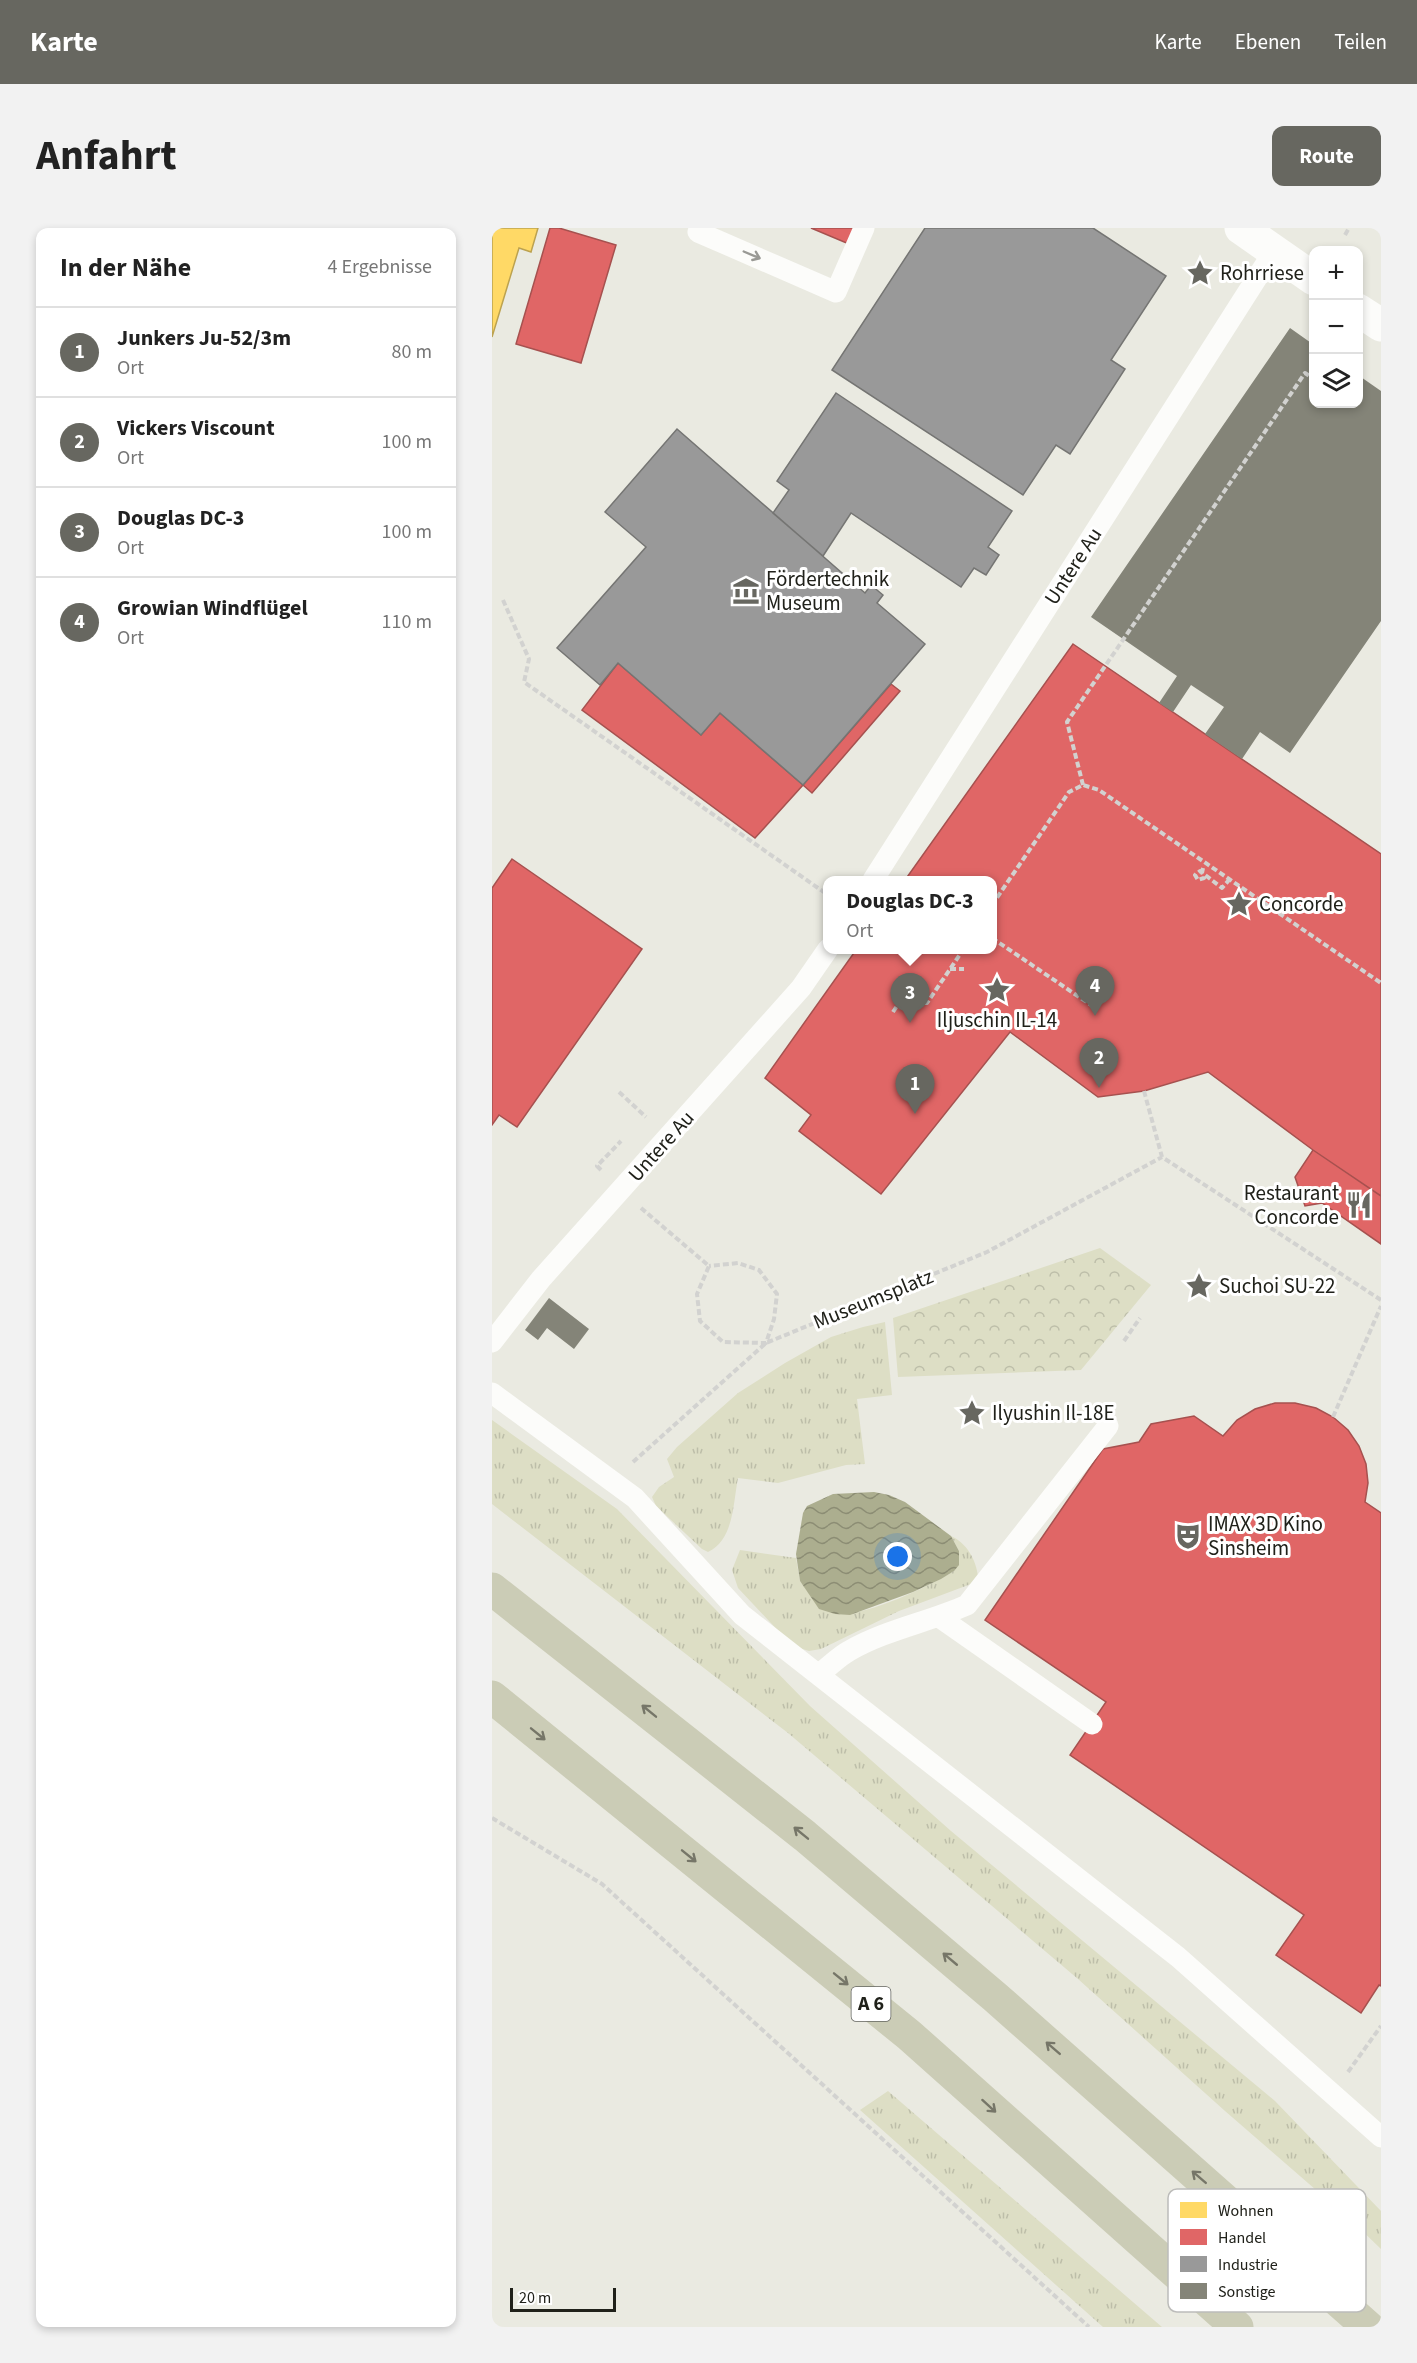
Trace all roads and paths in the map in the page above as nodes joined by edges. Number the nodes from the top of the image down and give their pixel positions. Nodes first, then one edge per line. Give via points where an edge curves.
1 (864, 228) edge
2 (1241, 228) edge
3 (1350, 228) edge
4 (698, 232) dead end
5 (1345, 235) dead end
6 (1274, 251) junction
7 (1309, 276) edge
8 (1363, 313) edge
9 (1381, 325) edge
10 (1300, 370) dead end
11 (1305, 373) junction
12 (1309, 376) edge
13 (503, 600) dead end
14 (1083, 785) junction
15 (1202, 870) dead end
16 (876, 876) edge
17 (1229, 879) dead end
18 (823, 891) edge
19 (997, 899) edge
20 (997, 941) edge
21 (825, 954) edge
22 (960, 954) edge
23 (950, 969) junction
24 (964, 969) dead end
25 (1381, 983) edge
26 (1094, 1007) dead end
27 (893, 1012) dead end
28 (619, 1092) dead end
29 (1144, 1092) dead end
30 (646, 1116) dead end
31 (1162, 1157) junction
32 (653, 1218) dead end
33 (709, 1266) junction
34 (1381, 1300) edge
35 (1381, 1306) edge
36 (1140, 1318) dead end
37 (1124, 1341) dead end
38 (492, 1342) edge
39 (766, 1343) junction
40 (492, 1393) edge
41 (1333, 1417) dead end
42 (1108, 1425) dead end
43 (612, 1480) junction
44 (492, 1588) edge
45 (939, 1617) junction
46 (819, 1674) junction
47 (492, 1697) edge
48 (1092, 1724) dead end
49 (492, 1818) edge
50 (1381, 2026) edge
51 (1357, 2061) dead end
52 (1381, 2137) edge
53 (1212, 2189) edge
54 (1168, 2266) edge
55 (1219, 2312) edge
56 (1351, 2312) edge
57 (1089, 2327) edge
58 (1236, 2327) edge
59 (1368, 2327) edge

4 -> 1 lane via 836,292
2 - 6 street
3 - 5 path
6 - 7 street
6 - 16 lane, Untere Au
8 - 9 street
10 - 11 path
11 - 12 path
11 - 14 path via 1067,722
13 - 18 path via 529,659 524,682
14 - 19 path via 1069,792
14 - 25 path via 1099,790
15 - 17 path via 1222,888
20 - 26 path
21 - 38 lane, Untere Au via 801,988 541,1279
22 - 23 path
23 - 24 path
23 - 27 path via 927,1003 898,1003
28 - 30 path
29 - 31 path
31 - 34 path
31 - 39 path, Museumsplatz via 987,1252
32 - 33 path
33 - 39 path via 697,1294 700,1321 723,1342
33 - 39 path via 738,1263 759,1269 777,1294
35 - 41 path
36 - 37 path
39 - 43 path, Museumsplatz
40 - 43 lane
42 - 45 lane via 967,1605
43 - 46 lane via 635,1498 742,1616
53 -> 44 highway via 995,1996 805,1836
45 - 46 lane via 848,1651
45 - 48 lane
46 - 52 lane via 1179,1957
47 -> 54 highway, A 6 via 909,2035
49 - 57 path via 602,1884
50 - 51 path
55 -> 58 highway, A 6
59 -> 56 highway

